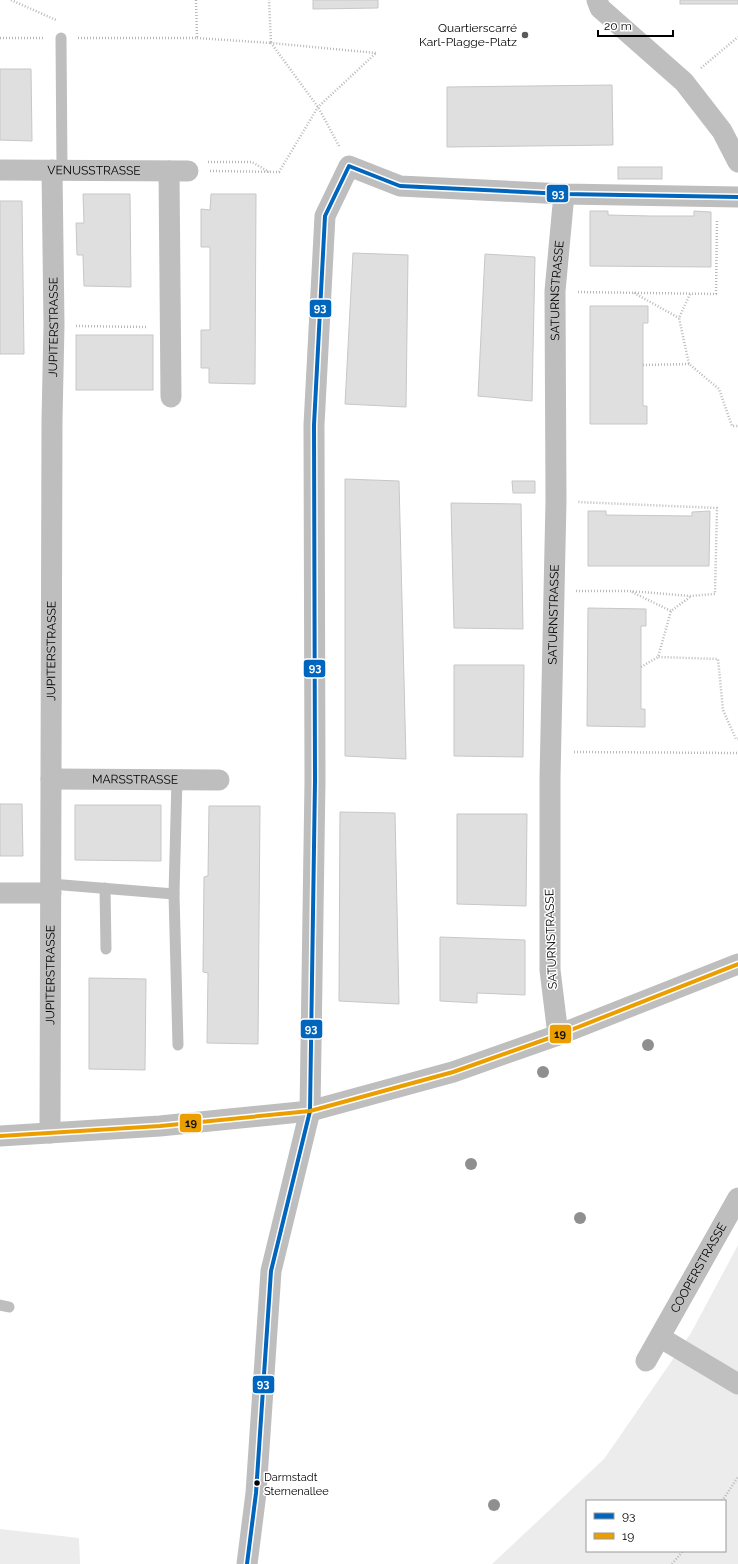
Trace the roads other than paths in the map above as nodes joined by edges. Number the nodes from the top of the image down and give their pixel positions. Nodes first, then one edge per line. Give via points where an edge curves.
1 (597, 0) edge
2 (61, 38) road end
3 (738, 162) edge
4 (0, 170) edge
5 (57, 170) junction
6 (564, 194) junction
7 (738, 197) edge
8 (171, 397) dead end
9 (51, 779) junction
10 (177, 779) junction
11 (219, 780) dead end
12 (51, 888) junction
13 (105, 888) junction
14 (0, 893) edge
15 (174, 894) junction
16 (106, 949) dead end
17 (738, 964) edge
18 (558, 1035) junction
19 (178, 1045) dead end
20 (310, 1111) junction
21 (50, 1133) junction
22 (0, 1136) edge
23 (738, 1198) edge
24 (661, 1338) junction
25 (646, 1362) dead end
26 (738, 1384) edge
27 (247, 1564) edge

1 - 3 street via 600,8 684,82 722,131
2 - 5 lane
4 - 5 street, VENUSSTRASSE
5 - 8 street, VENUSSTRASSE via 178,171 171,327
5 - 9 street, JUPITERSTRASSE
6 - 7 street
6 - 18 street, SATURNSTRASSE via 555,291 556,501 551,752 550,970
6 - 20 street via 400,186 349,166 325,216 314,425 315,781
9 - 10 street, MARSSTRASSE
9 - 12 street, JUPITERSTRASSE
10 - 11 street, MARSSTRASSE
10 - 15 lane
12 - 13 lane
12 - 14 street
12 - 21 street, JUPITERSTRASSE
13 - 15 lane
13 - 16 lane
15 - 19 lane
17 - 18 street
18 - 20 street via 453,1072
20 - 21 street via 160,1126
20 - 27 street via 271,1271 256,1493
21 - 22 street
23 - 24 street, COOPERSTRASSE
24 - 25 street, COOPERSTRASSE
24 - 26 street

